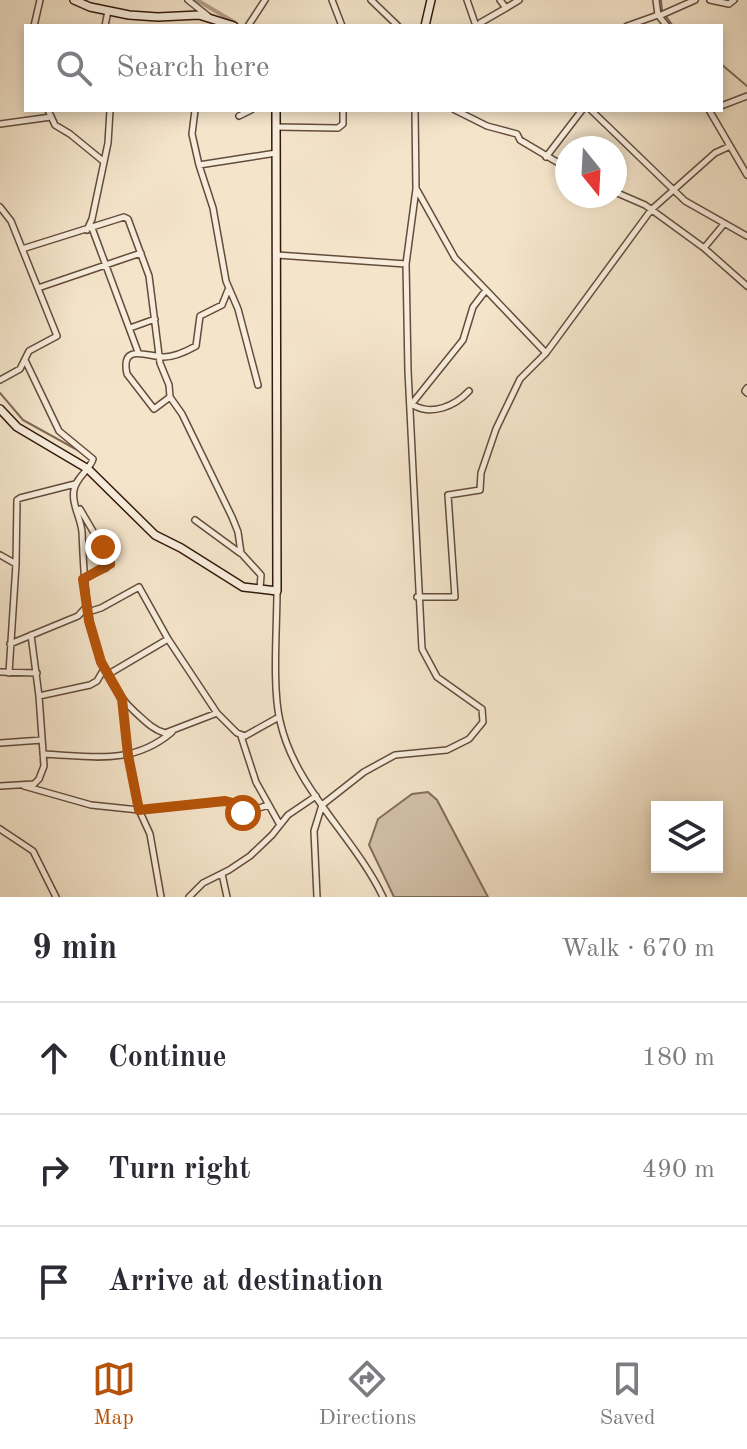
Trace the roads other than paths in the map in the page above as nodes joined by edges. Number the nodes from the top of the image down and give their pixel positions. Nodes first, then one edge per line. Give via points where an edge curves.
1 (40, 0) edge
2 (74, 0) edge
3 (188, 0) edge
4 (265, 0) edge
5 (332, 0) edge
6 (371, 0) edge
7 (431, 0) edge
8 (467, 0) edge
9 (500, 0) edge
10 (519, 0) edge
11 (656, 0) edge
12 (695, 0) edge
13 (710, 0) edge
14 (734, 0) edge
15 (506, 8) junction
16 (108, 11) junction
17 (187, 14) junction
18 (208, 16) junction
19 (658, 16) junction
20 (34, 24) edge
21 (105, 24) edge
22 (184, 24) edge
23 (229, 24) edge
24 (249, 24) edge
25 (341, 24) edge
26 (396, 24) edge
27 (425, 24) edge
28 (479, 24) edge
29 (481, 24) edge
30 (633, 24) edge
31 (665, 24) edge
32 (747, 96) edge
33 (723, 105) edge
34 (110, 112) edge
35 (195, 112) edge
36 (247, 112) edge
37 (276, 112) edge
38 (343, 112) edge
39 (415, 112) edge
40 (459, 112) edge
41 (580, 112) edge
42 (593, 112) edge
43 (710, 112) edge
44 (50, 113) edge
45 (239, 116) dead end
46 (0, 124) edge
47 (277, 127) junction
48 (728, 147) junction
49 (276, 152) junction
50 (546, 157) junction
51 (103, 161) junction
52 (555, 162) edge
53 (199, 165) junction
54 (747, 175) edge
55 (416, 189) junction
56 (674, 190) junction
57 (627, 197) edge
58 (0, 207) edge
59 (651, 210) junction
60 (92, 219) junction
61 (724, 224) junction
62 (101, 225) junction
63 (89, 229) junction
64 (747, 236) edge
65 (704, 248) junction
66 (22, 249) junction
67 (141, 253) junction
68 (277, 255) junction
69 (406, 264) junction
70 (106, 265) junction
71 (747, 286) edge
72 (38, 288) junction
73 (229, 289) junction
74 (486, 290) junction
75 (155, 319) junction
76 (129, 328) junction
77 (138, 352) junction
78 (546, 353) junction
79 (161, 357) junction
80 (25, 360) junction
81 (0, 380) edge
82 (258, 385) dead end
83 (469, 391) dead end
84 (170, 397) junction
85 (412, 406) junction
86 (0, 409) edge
87 (88, 469) junction
88 (76, 484) junction
89 (73, 493) junction
90 (195, 520) dead end
91 (241, 553) junction
92 (0, 555) edge
93 (16, 564) junction
94 (83, 579) junction
95 (260, 590) junction
96 (277, 591) junction
97 (417, 597) junction
98 (88, 608) junction
99 (31, 635) junction
100 (168, 639) junction
101 (10, 644) junction
102 (0, 672) edge
103 (105, 672) junction
104 (9, 673) junction
105 (37, 673) junction
106 (39, 696) junction
107 (122, 699) junction
108 (217, 713) junction
109 (279, 717) junction
110 (174, 730) junction
111 (241, 736) junction
112 (42, 740) junction
113 (0, 743) edge
114 (43, 754) junction
115 (128, 755) junction
116 (0, 786) edge
117 (24, 786) junction
118 (316, 796) junction
119 (269, 805) junction
120 (322, 805) junction
121 (139, 810) junction
122 (280, 825) junction
123 (0, 829) edge
124 (222, 874) junction
125 (191, 896) edge
126 (56, 897) edge
127 (161, 897) edge
128 (227, 897) edge
129 (317, 897) edge
130 (383, 897) edge

1 - 20 street
2 - 16 street
3 - 18 street
4 - 24 street
5 - 25 street
6 - 26 street
7 - 27 street
8 - 28 street
9 - 15 street
10 - 15 street
11 - 19 street
12 - 19 street
13 - 14 street
15 - 29 street
16 - 17 street via 147,17
16 - 21 street
17 - 18 street
17 - 22 street
18 - 23 street
19 - 30 street
19 - 31 street
32 - 33 street
34 - 51 street
35 - 53 street via 192,134
36 - 45 street
37 - 47 street
38 - 47 street via 338,128
39 - 55 street
40 - 50 street via 517,134
41 - 50 street
42 - 56 street
43 - 48 street
44 - 46 street
44 - 51 street via 55,125
47 - 49 street
48 - 54 street
48 - 56 street
49 - 53 street
49 - 68 street
50 - 52 street
51 - 60 street
53 - 73 street
55 - 69 street
55 - 74 street via 455,258
56 - 59 street
56 - 61 street
57 - 59 street
58 - 66 street
59 - 65 street
59 - 78 street
60 - 62 street
60 - 63 street
61 - 64 street
61 - 65 street
62 - 63 street
62 - 67 street via 128,219
63 - 66 street
63 - 70 street
65 - 71 street
66 - 72 street
67 - 70 street
67 - 75 street
68 - 69 street
68 - 96 street
69 - 85 street
70 - 72 street
70 - 76 street
72 - 80 street via 57,336 29,351
73 - 79 street via 222,305 200,316 196,346
73 - 82 street
74 - 78 street
74 - 85 street via 473,307 463,340
75 - 76 street
75 - 79 street
76 - 77 street
77 - 79 street
77 - 84 street via 128,360 127,374 154,409
78 - 97 street via 514,391 484,462 480,490 448,495 455,597
79 - 84 street
80 - 81 street
80 - 87 street via 59,431 93,459
83 - 85 street via 451,406
84 - 91 street via 232,517
85 - 97 street
86 - 87 street via 17,427
87 - 88 street
87 - 95 street via 149,531 236,584
88 - 89 street
88 - 93 street via 18,498
89 - 94 street via 82,532
89 - 94 street via 111,562
90 - 91 street
91 - 95 street via 258,569
92 - 93 street
93 - 101 street
94 - 98 street
95 - 96 street
96 - 109 street
97 - 120 street via 425,656 444,684 482,709 481,726 447,750 395,755
98 - 99 street
98 - 100 street via 101,608 139,587
98 - 103 street
99 - 101 street
99 - 105 street
100 - 103 street
100 - 108 street
101 - 104 street
102 - 104 street
103 - 106 street via 90,685
103 - 107 street
104 - 105 street
105 - 106 street
106 - 112 street
107 - 110 street via 155,729
107 - 115 street
108 - 110 street
108 - 111 street
109 - 111 street
109 - 118 street via 294,760
110 - 115 street via 156,745
111 - 119 street
112 - 113 street
112 - 114 street
114 - 115 street
114 - 117 street via 39,779
115 - 121 street
116 - 117 street
117 - 121 street via 91,805
118 - 120 street
118 - 122 street
119 - 121 street via 241,813 225,801
119 - 122 street
120 - 129 street via 314,831
120 - 130 street
121 - 127 street via 149,828
122 - 124 street via 250,856
123 - 126 street via 33,851
124 - 125 street
124 - 128 street

